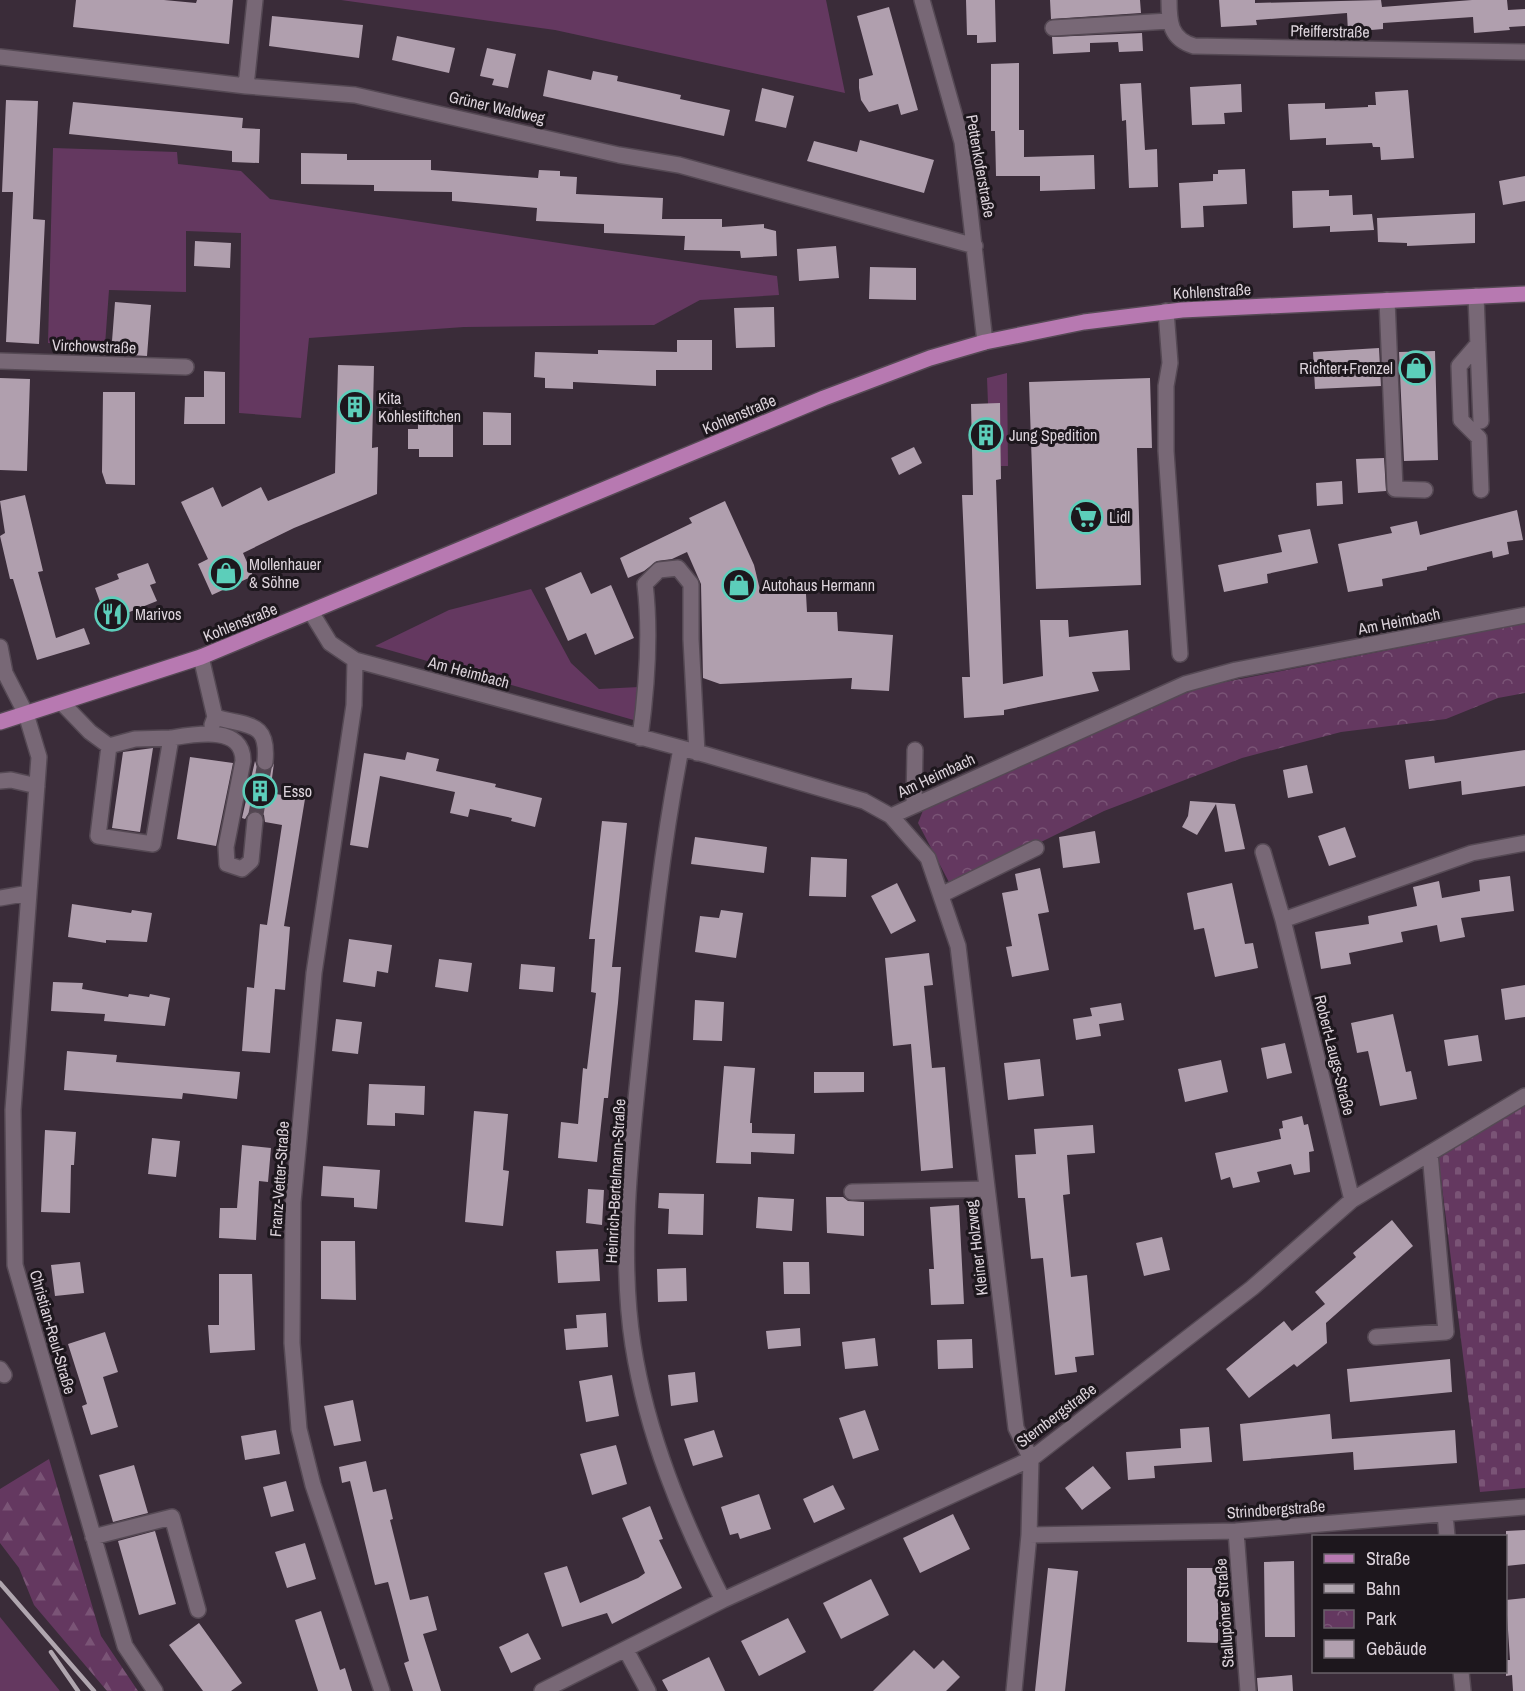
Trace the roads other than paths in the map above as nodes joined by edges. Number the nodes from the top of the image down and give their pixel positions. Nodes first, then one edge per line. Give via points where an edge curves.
1 (255, 0) edge
2 (922, 0) edge
3 (1169, 0) edge
4 (1169, 21) junction
5 (1053, 28) dead end
6 (1525, 52) edge
7 (0, 57) edge
8 (246, 86) junction
9 (975, 246) junction
10 (1525, 294) edge
11 (1476, 296) junction
12 (1387, 300) junction
13 (1166, 311) junction
14 (984, 342) junction
15 (1478, 344) junction
16 (0, 361) edge
17 (186, 367) dead end
18 (1481, 422) dead end
19 (1425, 490) dead end
20 (1482, 490) dead end
21 (311, 612) junction
22 (1525, 615) edge
23 (0, 647) edge
24 (1180, 654) dead end
25 (201, 657) junction
26 (355, 660) junction
27 (62, 703) junction
28 (26, 714) junction
29 (215, 717) junction
30 (1, 721) edge
31 (208, 733) junction
32 (171, 738) junction
33 (640, 738) junction
34 (109, 746) junction
35 (681, 749) junction
36 (915, 750) dead end
37 (697, 753) junction
38 (266, 762) tunnel mouth
39 (0, 781) edge
40 (37, 786) junction
41 (914, 804) junction
42 (891, 816) junction
43 (255, 820) tunnel mouth
44 (1525, 843) edge
45 (1036, 848) dead end
46 (1263, 852) dead end
47 (29, 893) junction
48 (941, 895) junction
49 (0, 898) edge
50 (1283, 920) junction
51 (15, 1080) junction
52 (0, 1087) edge
53 (1525, 1096) edge
54 (1430, 1153) junction
55 (987, 1189) junction
56 (852, 1192) dead end
57 (14, 1195) junction
58 (1352, 1200) junction
59 (0, 1204) edge
60 (1376, 1337) dead end
61 (1031, 1459) junction
62 (1525, 1507) edge
63 (1444, 1514) junction
64 (1236, 1531) junction
65 (1029, 1535) junction
66 (1447, 1535) edge
67 (93, 1537) junction
68 (723, 1600) junction
69 (198, 1610) dead end
70 (626, 1650) junction
71 (1461, 1673) edge
72 (155, 1691) edge
73 (382, 1691) edge
74 (542, 1691) edge
75 (648, 1691) edge
76 (1014, 1691) edge
77 (1248, 1691) edge
78 (1462, 1691) edge

1 - 8 street
2 - 9 street, Pettenkoferstraße via 962,142
3 - 4 street
4 - 5 street
4 - 6 street, Pfeifferstraße via 1183,42 1212,47
7 - 8 street, Grüner Waldweg
8 - 9 street, Grüner Waldweg via 355,95 412,106 619,155 679,165
9 - 14 street, Pettenkoferstraße
10 - 11 main road, Kohlenstraße
11 - 12 main road, Kohlenstraße
11 - 15 street
12 - 13 main road, Kohlenstraße
12 - 19 street via 1395,489
13 - 14 main road, Kohlenstraße via 1064,325
13 - 24 street via 1170,363 1166,451
14 - 21 main road, Kohlenstraße via 824,398
15 - 18 street
15 - 20 street via 1460,366 1461,420 1479,438
16 - 17 street, Virchowstraße
21 - 25 main road, Kohlenstraße
21 - 26 street, Am Heimbach via 330,643
22 - 41 street, Am Heimbach via 1236,670 1185,684
23 - 28 street via 10,686
25 - 27 main road, Kohlenstraße
25 - 29 street
26 - 33 street, Am Heimbach
26 - 73 street, Franz-Vetter-Straße via 354,705 314,972 298,1138 293,1202 292,1343 299,1429 313,1485
27 - 28 main road, Kohlenstraße
27 - 34 street
28 - 30 main road, Kohlenstraße
28 - 40 street, Christian-Reul-Straße via 39,757
29 - 31 street
29 - 38 street via 258,729 267,743
31 - 32 street
31 - 43 street via 237,741 243,749 226,848 227,864 242,869 251,861
32 - 34 street via 135,739
32 - 34 street via 153,844 98,836
33 - 35 street, Am Heimbach
33 - 37 street via 646,683 645,584 659,570 678,568 691,585
35 - 37 street, Am Heimbach
35 - 68 street, Heinrich-Bertelmann-Straße via 660,880 640,1062 630,1171 628,1265 633,1344 654,1440 688,1530
36 - 41 street
37 - 42 street, Am Heimbach via 864,801
39 - 40 street
40 - 47 street, Christian-Reul-Straße
41 - 42 street, Am Heimbach
42 - 48 street, Kleiner Holzweg via 928,858
44 - 50 street via 1472,853
45 - 48 street
46 - 50 street, Robert-Laugs-Straße
47 - 49 street
47 - 51 street, Christian-Reul-Straße
48 - 55 street, Kleiner Holzweg via 958,946
50 - 58 street, Robert-Laugs-Straße
51 - 52 street
51 - 57 street, Christian-Reul-Straße
53 - 54 street, Sternbergstraße
54 - 58 street, Sternbergstraße
54 - 60 street via 1446,1332
55 - 56 street
55 - 61 street, Kleiner Holzweg via 1016,1428
57 - 59 street
57 - 67 street, Christian-Reul-Straße via 15,1265
58 - 61 street, Sternbergstraße via 1252,1288
61 - 65 street, Kleiner Holzweg
61 - 68 street, Sternbergstraße
62 - 63 street, Strindbergstraße
63 - 64 street, Strindbergstraße
63 - 66 street
64 - 65 street, Strindbergstraße
64 - 77 street, Stallupöner Straße
65 - 76 street, Kleiner Holzweg
67 - 69 street via 172,1517
67 - 72 street, Christian-Reul-Straße via 125,1646
68 - 70 street, Sternbergstraße
70 - 74 street, Sternbergstraße
70 - 75 street
71 - 78 street

